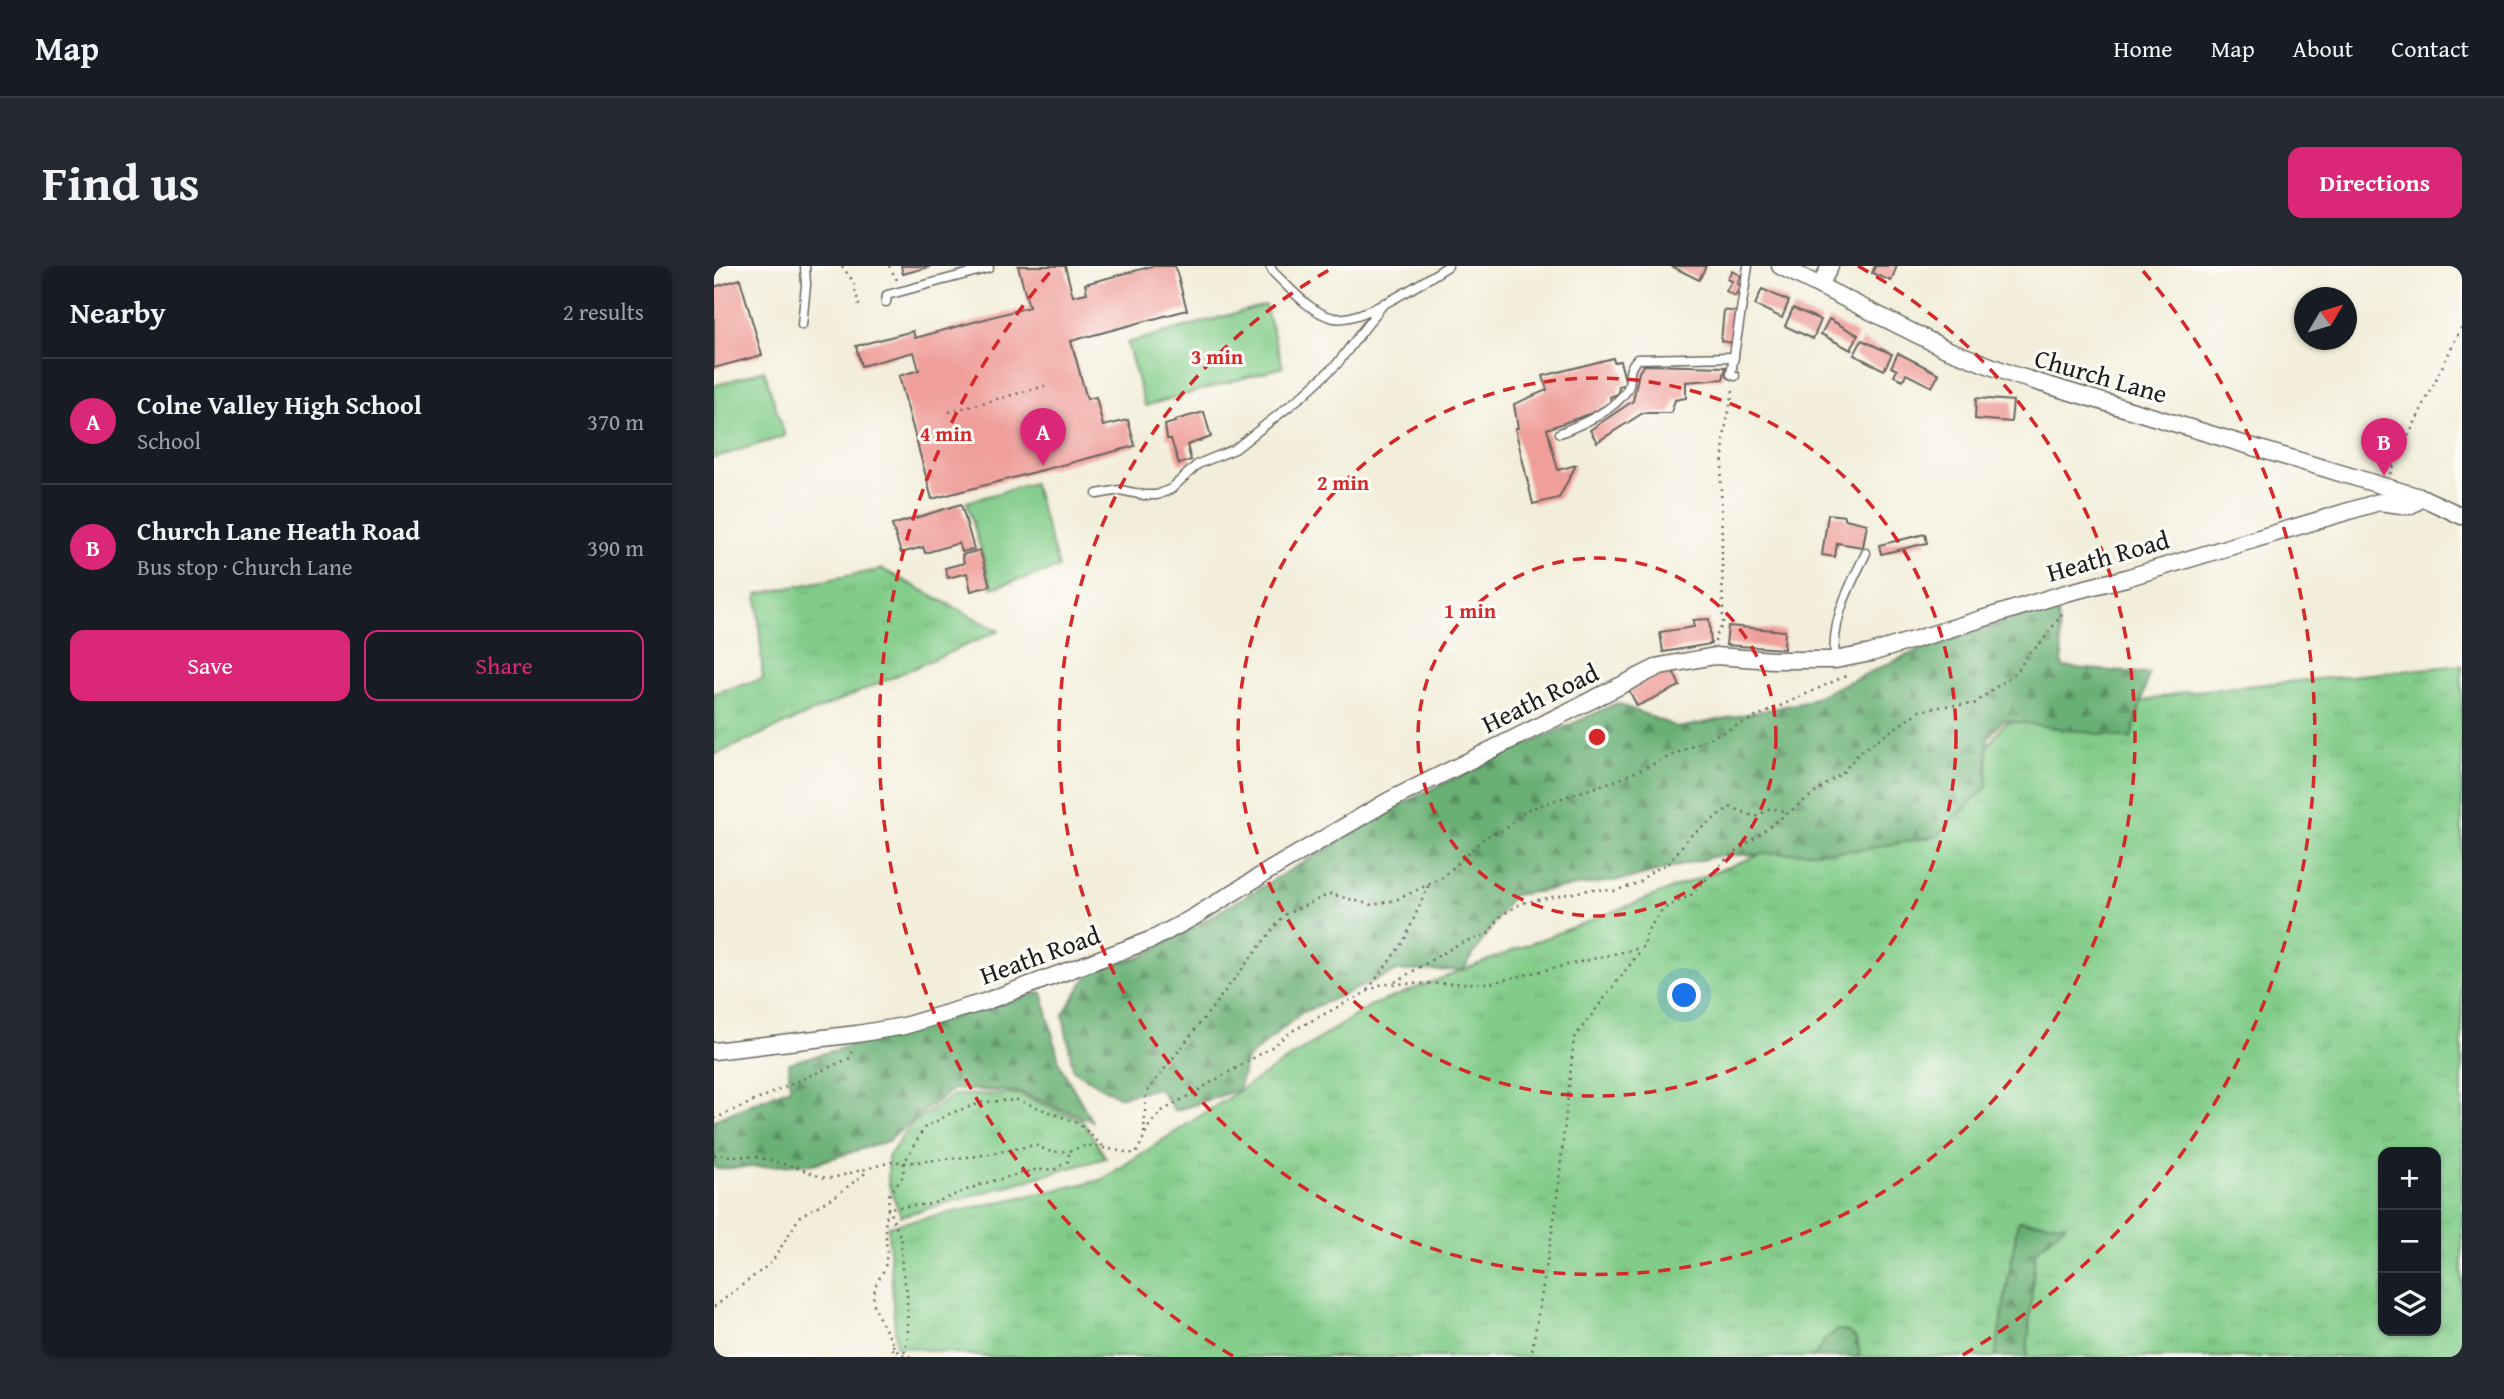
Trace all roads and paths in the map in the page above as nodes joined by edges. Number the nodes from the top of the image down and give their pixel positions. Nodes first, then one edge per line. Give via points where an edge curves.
1 (806, 266) edge
2 (842, 266) edge
3 (889, 266) edge
4 (988, 266) edge
5 (1270, 266) edge
6 (1448, 266) edge
7 (1748, 266) edge
8 (1780, 266) edge
9 (1830, 266) edge
10 (1820, 286) junction
11 (903, 292) junction
12 (886, 302) dead end
13 (1384, 303) junction
14 (860, 309) dead end
15 (802, 325) dead end
16 (2462, 326) edge
17 (2460, 333) edge
18 (1734, 357) junction
19 (1735, 376) joint
20 (1045, 386) dead end
21 (949, 412) dead end
22 (1560, 433) dead end
23 (2385, 487) junction
24 (1097, 494) dead end
25 (2423, 498) junction
26 (2462, 516) edge
27 (1866, 553) dead end
28 (2066, 593) junction
29 (1871, 653) junction
30 (1715, 656) junction
31 (1835, 660) junction
32 (1788, 812) junction
33 (1429, 884) junction
34 (1644, 947) junction
35 (1392, 984) junction
36 (1367, 991) junction
37 (857, 1034) junction
38 (714, 1051) edge
39 (714, 1119) edge
40 (1144, 1137) junction
41 (1106, 1148) junction
42 (1069, 1151) junction
43 (714, 1155) edge
44 (904, 1163) junction
45 (874, 1167) junction
46 (888, 1208) junction
47 (714, 1307) edge
48 (892, 1342) junction
49 (894, 1357) edge
50 (909, 1357) edge
51 (1531, 1357) edge

1 - 15 lane
2 - 14 path via 853,281
3 - 11 path
4 - 11 lane
5 - 13 lane via 1315,310 1335,318
6 - 13 lane
7 - 18 lane
8 - 10 street, Church Lane
9 - 10 street
10 - 23 street, Church Lane via 1946,349 2014,375
11 - 12 lane via 887,295
13 - 24 lane via 1336,364 1235,449 1198,464 1171,489 1157,495
16 - 17 path
17 - 23 path
18 - 19 lane via 1731,374
18 - 22 lane via 1637,359 1630,368 1629,387 1617,402
19 - 30 path via 1721,483 1723,624 1716,636
20 - 21 path
23 - 25 street, Church Lane
25 - 26 street, Church Lane
25 - 28 street, Heath Road via 2409,506 2379,502
27 - 31 lane via 1838,620 1833,639
28 - 29 street, Heath Road
28 - 32 path via 2061,617 2017,671 1974,704 1920,711 1860,752 1844,771
29 - 31 street, Heath Road
29 - 33 path via 1856,671 1698,745 1620,779 1526,810
30 - 31 street, Heath Road
30 - 37 street, Heath Road via 1660,666 1390,800 1153,939 984,1002 904,1026
32 - 34 path via 1725,860 1690,895 1662,909 1647,931
32 - 35 path via 1770,808 1756,817 1730,807 1689,837 1669,863 1639,883 1614,891 1593,889 1521,903 1502,915 1488,934 1460,943
33 - 36 path via 1404,940
33 - 40 path via 1396,900 1372,905 1330,894 1284,915 1146,1093
34 - 35 path via 1490,983
34 - 51 path via 1574,1038 1556,1208
35 - 36 path
36 - 40 path via 1162,1111
37 - 38 street, Heath Road
37 - 39 path via 850,1058
40 - 41 path via 1136,1154
41 - 42 path via 1087,1145
41 - 44 path via 1077,1123 1053,1112 1018,1100 984,1102 924,1128
42 - 44 path via 1051,1152 1035,1145
42 - 46 path via 1068,1161 1056,1169 982,1184 931,1204
43 - 45 path via 757,1157 821,1177
44 - 45 path
44 - 46 path
45 - 47 path via 800,1216 772,1262
46 - 48 path via 885,1268 873,1301
46 - 50 path via 901,1238 908,1308 904,1350
48 - 49 path
48 - 50 path via 895,1350

